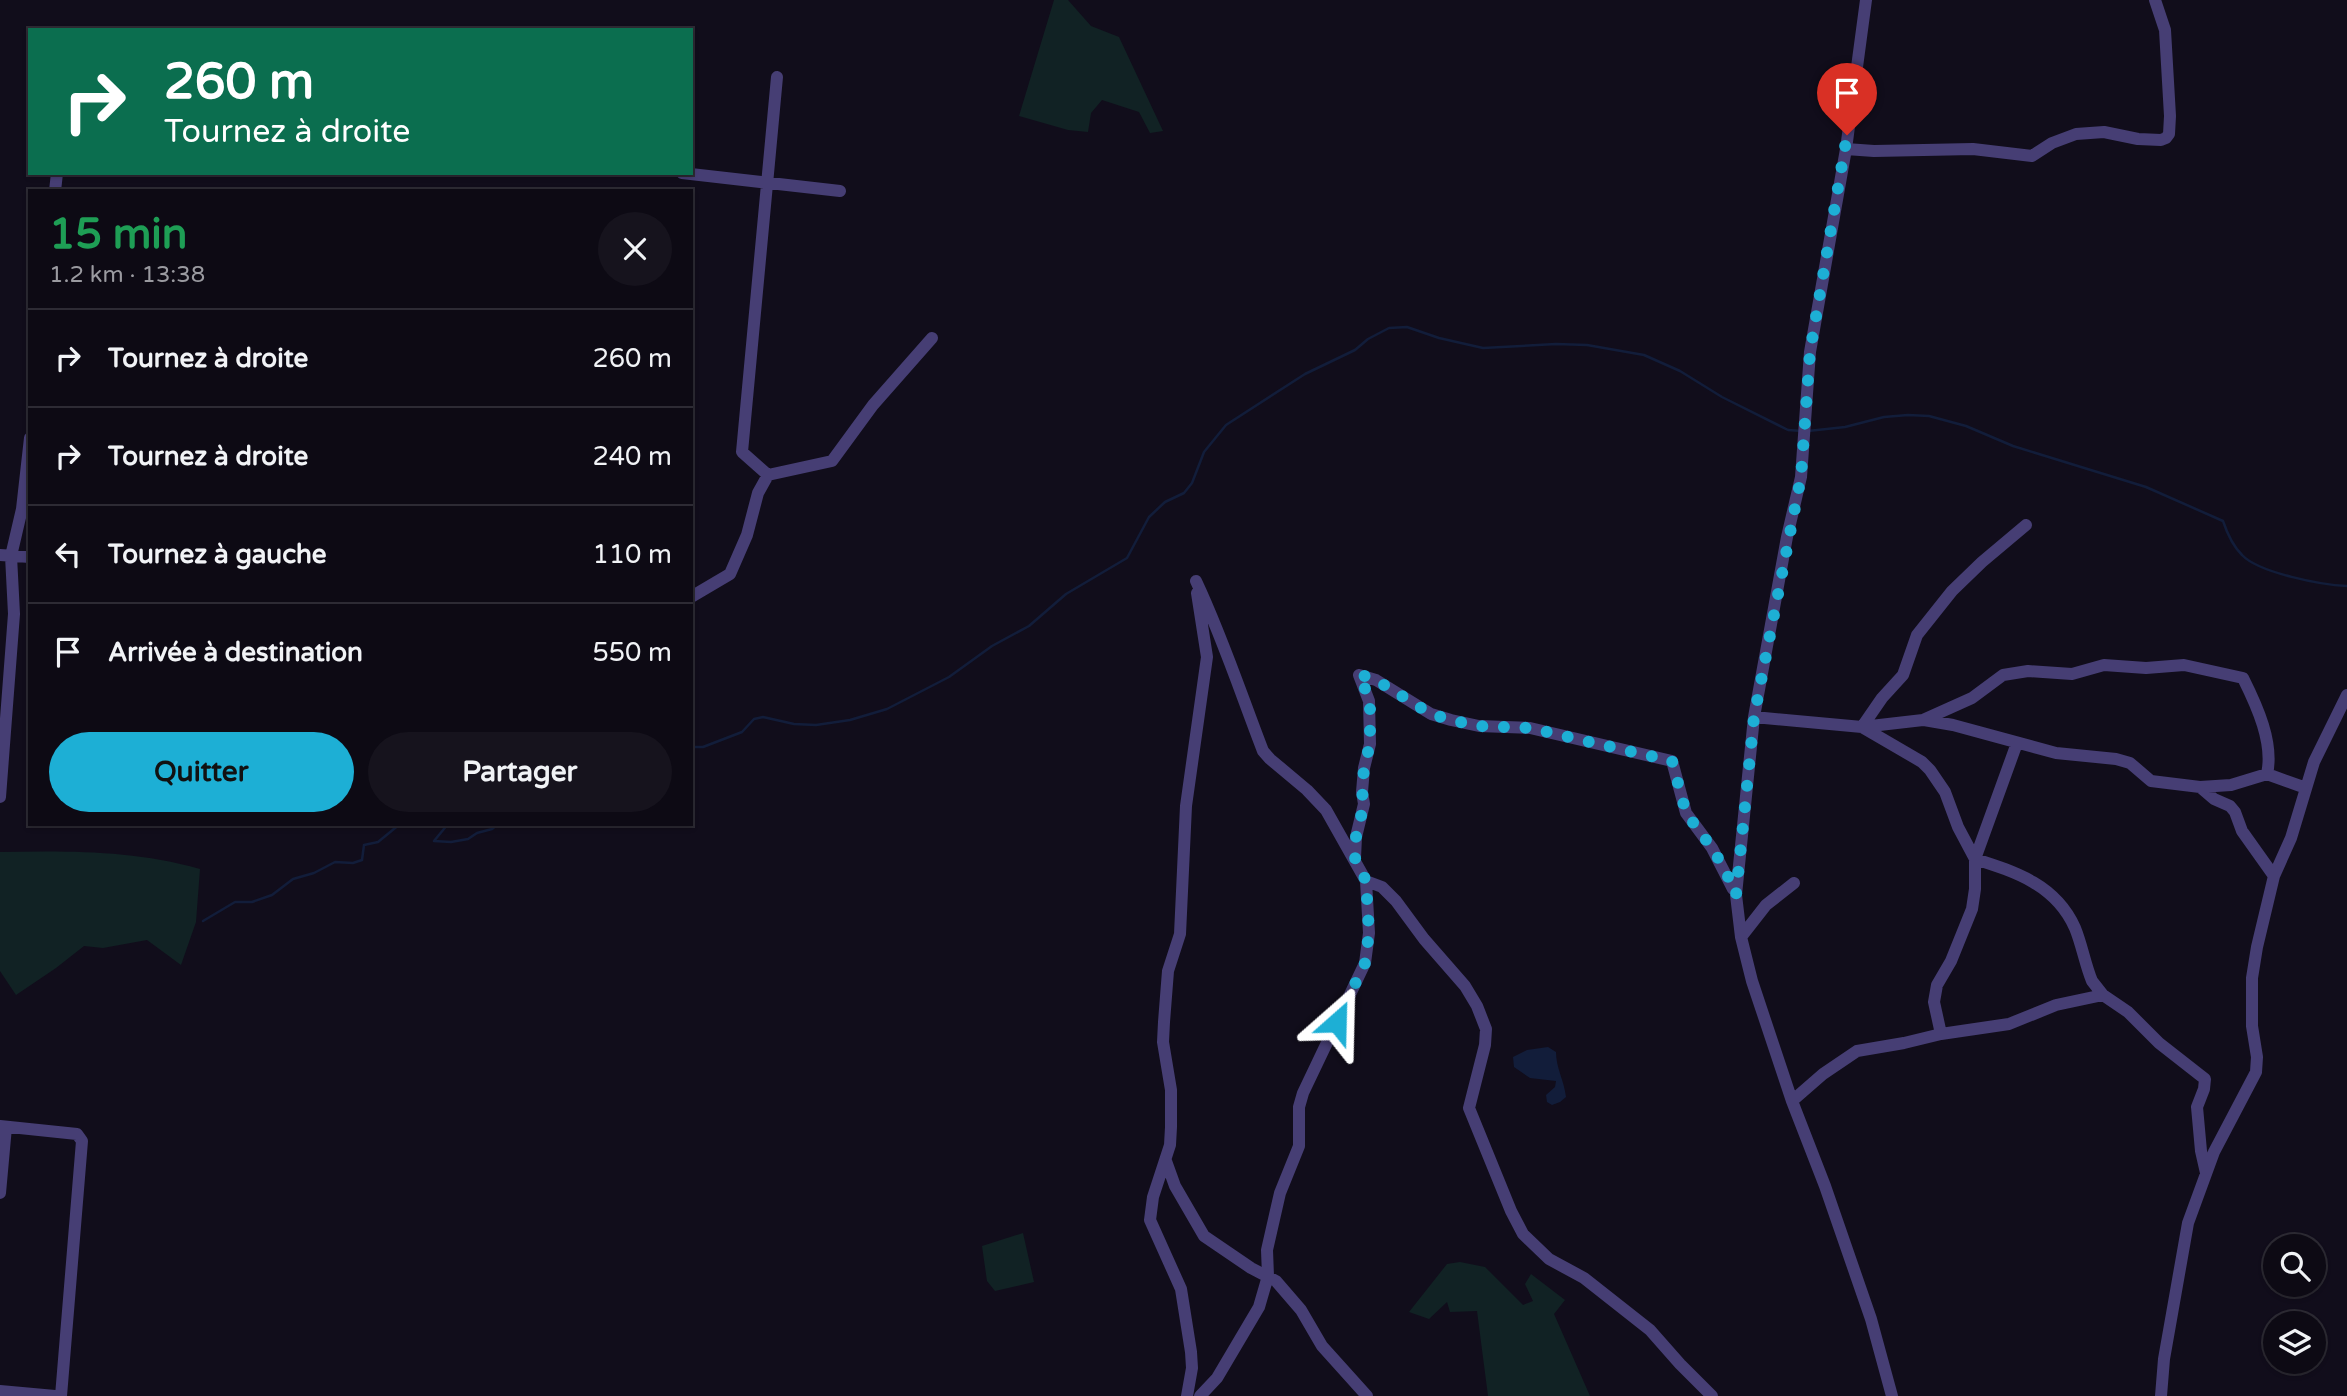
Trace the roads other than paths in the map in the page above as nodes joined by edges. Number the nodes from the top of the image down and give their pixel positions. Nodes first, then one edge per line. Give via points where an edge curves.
1 (1866, 0) edge
2 (2155, 0) edge
3 (777, 77) dead end
4 (1846, 149) junction
5 (693, 174) edge
6 (767, 183) junction
7 (840, 191) dead end
8 (932, 338) dead end
9 (28, 456) edge
10 (768, 475) junction
11 (2026, 525) dead end
12 (6, 556) edge
13 (28, 557) edge
14 (693, 596) edge
15 (2347, 695) edge
16 (1754, 717) junction
17 (1923, 720) junction
18 (1862, 727) junction
19 (2017, 743) junction
20 (2267, 775) junction
21 (2200, 787) junction
22 (2306, 788) junction
23 (0, 797) edge
24 (1355, 858) junction
25 (1975, 859) junction
26 (2274, 876) junction
27 (1366, 881) junction
28 (1794, 883) dead end
29 (1736, 895) junction
30 (1741, 937) junction
31 (2103, 995) junction
32 (1941, 1034) junction
33 (1792, 1101) junction
34 (3, 1127) edge
35 (1166, 1161) junction
36 (2206, 1173) junction
37 (0, 1193) edge
38 (1268, 1276) junction
39 (0, 1391) edge
40 (55, 1396) edge
41 (61, 1396) edge
42 (1188, 1396) edge
43 (1200, 1396) edge
44 (1367, 1396) edge
45 (1712, 1396) edge
46 (1892, 1396) edge
47 (2161, 1396) edge

1 - 4 street
2 - 4 street via 2165,30 2170,116 2166,138 2076,134 2032,156 1973,149
3 - 6 street
4 - 16 street via 1810,352 1801,477
5 - 6 street
6 - 7 street
6 - 10 street via 742,452
8 - 10 street via 873,405 832,461
9 - 12 street via 22,509
10 - 14 street via 730,574
11 - 18 street via 1952,591 1917,635 1903,675
12 - 13 street
12 - 23 street via 14,614
15 - 22 street
16 - 18 street
16 - 29 street
17 - 18 street
17 - 19 street
17 - 20 street via 1972,698 2003,675 2072,674 2104,665 2146,668 2184,664 2243,678 2255,703 2270,760
18 - 25 street via 1913,756 1940,781
19 - 21 street via 2077,757 2116,759 2130,763 2151,781
19 - 25 street
20 - 21 street
20 - 22 street
21 - 26 street via 2235,811 2242,831
22 - 26 street
24 - 27 street
24 - 29 street via 1370,744 1370,701 1359,674 1431,714 1451,720 1530,728 1672,761 1686,813 1712,848
24 - 35 street via 1326,810 1263,751 1196,581 1207,657 1186,806 1180,934 1167,979 1163,1042 1172,1105
25 - 31 street via 2029,878 2064,910 2076,930 2092,981
25 - 32 street via 1972,909 1934,995
26 - 36 street via 2252,978 2256,1072
27 - 38 street via 1369,933 1365,963 1303,1093 1299,1146 1280,1194 1267,1250
27 - 45 street via 1382,887 1396,901 1477,1006 1486,1029 1485,1045 1469,1108 1523,1234 1535,1249 1584,1278 1650,1330
28 - 30 street via 1766,905
29 - 30 street
30 - 33 street
31 - 32 street via 2056,1005 2009,1024
31 - 36 street via 2205,1079 2197,1107
32 - 33 street via 1857,1051
33 - 46 street via 1871,1319
34 - 37 street
34 - 41 street via 77,1134 82,1141
35 - 38 street via 1204,1236
35 - 42 street via 1150,1220 1181,1289 1191,1360
36 - 47 street via 2189,1223
38 - 43 street via 1248,1329
38 - 44 street via 1301,1310 1322,1346
39 - 40 street

